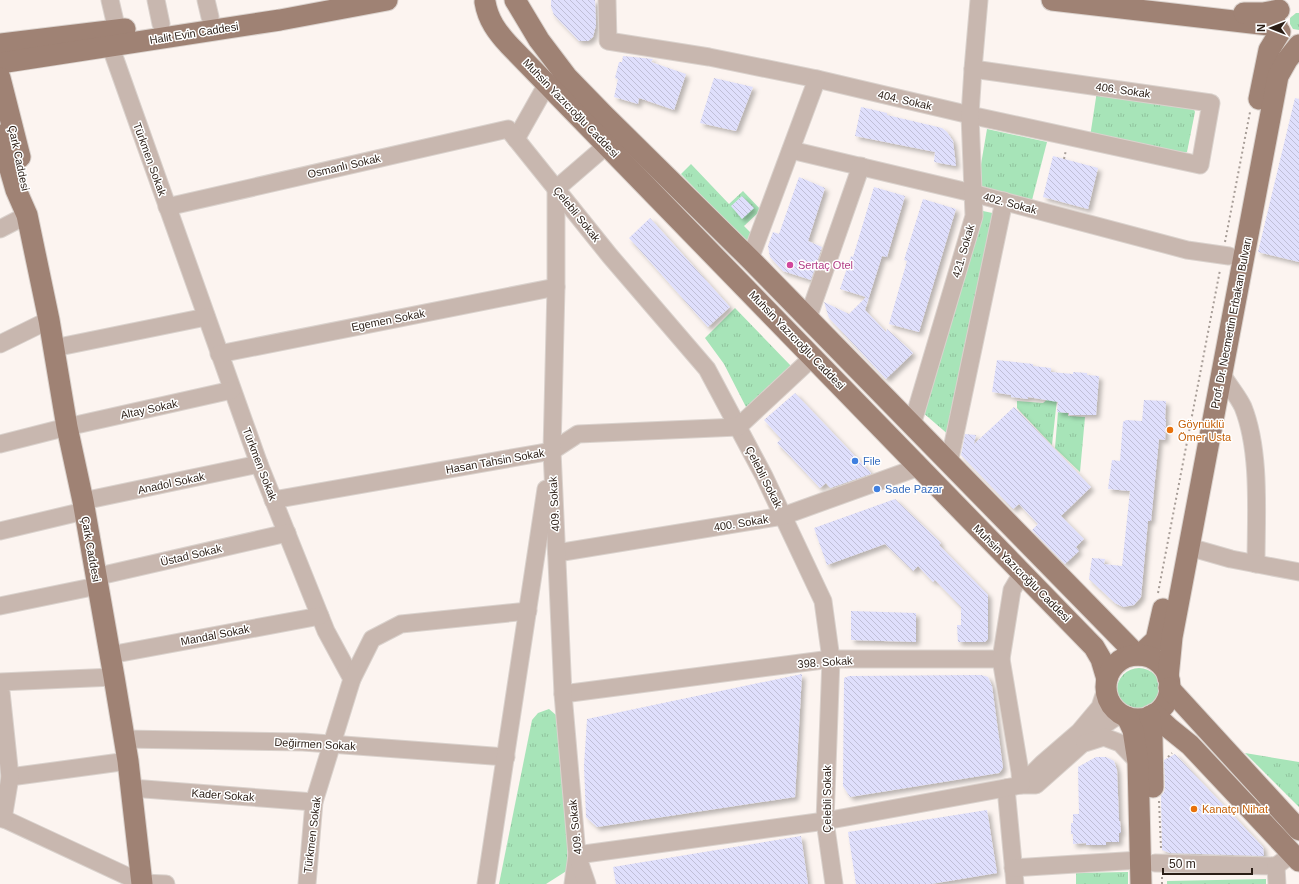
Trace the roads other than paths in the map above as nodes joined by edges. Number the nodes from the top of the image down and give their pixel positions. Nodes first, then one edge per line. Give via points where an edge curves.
1 (110, 0) edge
2 (156, 0) edge
3 (314, 0) edge
4 (387, 0) edge
5 (512, 0) edge
6 (515, 0) edge
7 (607, 0) edge
8 (979, 0) edge
9 (1052, 0) edge
10 (483, 1) edge
11 (208, 9) edge
12 (1282, 12) edge
13 (162, 24) junction
14 (111, 36) junction
15 (1299, 40) edge
16 (0, 44) edge
17 (1299, 45) edge
18 (0, 63) edge
19 (973, 69) junction
20 (0, 78) edge
21 (817, 79) junction
22 (547, 84) junction
23 (970, 115) junction
24 (0, 136) edge
25 (516, 139) junction
26 (607, 145) junction
27 (791, 150) junction
28 (1200, 165) joint
29 (861, 166) junction
30 (556, 189) junction
31 (972, 193) junction
32 (1004, 201) junction
33 (167, 207) junction
34 (27, 215) junction
35 (0, 229) edge
36 (1226, 255) junction
37 (750, 259) junction
38 (556, 286) junction
39 (206, 317) junction
40 (808, 318) junction
41 (49, 320) junction
42 (0, 344) edge
43 (54, 348) junction
44 (219, 354) junction
45 (813, 357) junction
46 (1222, 374) junction
47 (232, 390) junction
48 (912, 425) junction
49 (67, 427) junction
50 (738, 427) junction
51 (0, 444) edge
52 (552, 452) junction
53 (949, 463) junction
54 (258, 464) junction
55 (919, 468) junction
56 (273, 500) junction
57 (83, 506) junction
58 (783, 516) junction
59 (0, 531) edge
60 (287, 533) junction
61 (1189, 547) junction
62 (557, 553) junction
63 (1256, 564) junction
64 (1299, 572) edge
65 (1022, 574) junction
66 (96, 581) junction
67 (0, 606) edge
68 (528, 611) junction
69 (1162, 615) junction
70 (320, 616) junction
71 (1118, 636) junction
72 (110, 655) junction
73 (1138, 655) junction
74 (830, 659) junction
75 (1001, 659) junction
76 (114, 677) junction
77 (352, 679) junction
78 (0, 682) edge
79 (1169, 683) junction
80 (1106, 684) junction
81 (562, 694) junction
82 (1152, 715) junction
83 (1125, 716) junction
84 (124, 740) junction
85 (1085, 743) junction
86 (332, 744) junction
87 (1181, 749) junction
88 (506, 757) junction
89 (128, 761) junction
90 (1151, 763) junction
91 (6, 765) edge
92 (1013, 786) junction
93 (131, 788) junction
94 (314, 802) junction
95 (2, 818) edge
96 (825, 821) junction
97 (1299, 830) edge
98 (577, 855) junction
99 (1289, 861) edge
100 (1152, 862) junction
101 (1012, 880) edge
102 (142, 883) edge
103 (166, 884) edge
104 (307, 884) edge
105 (486, 884) edge
106 (573, 884) edge
107 (587, 884) edge
108 (834, 884) edge
109 (1141, 884) edge
110 (1155, 884) edge
111 (1277, 884) edge

1 - 14 street, Türkmen Sokak
2 - 13 street
3 - 11 main road, Halit Evin Caddesi
4 - 14 main road, Halit Evin Caddesi via 280,20
5 - 10 main road via 500,5
6 - 37 main road, Muhsin Yazıcıoğlu Caddesi via 539,40 567,77
7 - 21 street, 404. Sokak via 608,41 709,57
8 - 19 street, 421. Sokak
9 - 12 main road via 1178,14
10 - 22 main road, Muhsin Yazıcıoğlu Caddesi via 498,33
11 - 13 main road, Halit Evin Caddesi
12 - 15 main road via 1290,39
12 - 36 main road, Prof. Dr. Necmettin Erbakan Bulvarı via 1269,50
13 - 14 main road, Halit Evin Caddesi
14 - 16 main road, Halit Evin Caddesi
14 - 18 main road, Halit Evin Caddesi
14 - 33 street, Türkmen Sokak
17 - 46 main road, Prof. Dr. Necmettin Erbakan Bulvarı via 1278,76
19 - 23 street, 421. Sokak
19 - 28 street, 406. Sokak via 1211,102
20 - 34 main road, Çark Caddesi via 27,187
21 - 23 street, 404. Sokak
21 - 27 street
22 - 25 street
22 - 26 main road, Muhsin Yazıcıoğlu Caddesi
23 - 28 street, 404. Sokak
23 - 31 street, 421. Sokak
24 - 34 main road, Çark Caddesi via 16,190
25 - 30 street, Çelebli Sokak
25 - 33 street, Osmanlı Sokak via 508,129
26 - 30 street
26 - 45 main road, Muhsin Yazıcıoğlu Caddesi
27 - 29 street, 402. Sokak
27 - 37 street
29 - 31 street, 402. Sokak
29 - 40 street
30 - 38 street, 409. Sokak
30 - 50 street, Çelebli Sokak via 707,369
31 - 32 street, 402. Sokak
31 - 48 street, 421. Sokak via 974,216
32 - 36 street, 402. Sokak via 1187,250
32 - 53 street
33 - 39 street, Türkmen Sokak
34 - 35 street
34 - 41 main road, Çark Caddesi
36 - 69 main road, Prof. Dr. Necmettin Erbakan Bulvarı
37 - 40 main road, Muhsin Yazıcıoğlu Caddesi
38 - 44 street, Egemen Sokak
38 - 52 street, 409. Sokak
39 - 43 street
39 - 44 street, Türkmen Sokak
40 - 48 main road, Muhsin Yazıcıoğlu Caddesi
41 - 42 street
41 - 43 main road, Çark Caddesi
43 - 49 main road, Çark Caddesi
44 - 47 street, Türkmen Sokak
45 - 50 street
45 - 55 main road, Muhsin Yazıcıoğlu Caddesi
46 - 61 main road, Prof. Dr. Necmettin Erbakan Bulvarı
46 - 63 street via 1242,406 1253,443
47 - 49 street, Altay Sokak
47 - 54 street, Türkmen Sokak
48 - 53 main road, Muhsin Yazıcıoğlu Caddesi
49 - 51 street, Altay Sokak
49 - 57 main road, Çark Caddesi
50 - 52 street, Hasan Tahsin Sokak via 578,434
50 - 58 street, Çelebli Sokak
52 - 56 street, Hasan Tahsin Sokak
52 - 62 street, 409. Sokak
52 - 68 street
53 - 71 main road, Muhsin Yazıcıoğlu Caddesi
54 - 56 street, Türkmen Sokak
54 - 57 street, Anadol Sokak
55 - 58 street, 400. Sokak
55 - 65 main road, Muhsin Yazıcıoğlu Caddesi
56 - 60 street, Türkmen Sokak
57 - 59 street, Anadol Sokak
57 - 66 main road, Çark Caddesi
58 - 62 street, 400. Sokak
58 - 74 street, Çelebli Sokak via 823,601
60 - 66 street, Üstad Sokak
60 - 70 street, Türkmen Sokak
61 - 63 street
61 - 79 main road, Prof. Dr. Necmettin Erbakan Bulvarı via 1172,637
62 - 81 street, 409. Sokak
63 - 64 street
65 - 75 street via 1012,590
65 - 80 main road, Muhsin Yazıcıoğlu Caddesi via 1094,647 1101,659
66 - 67 street, Üstad Sokak
66 - 72 main road, Çark Caddesi
68 - 77 street via 401,624 372,639
68 - 88 street
69 - 71 main road via 1155,636 1148,643 1130,644
69 - 73 main road, Prof. Dr. Necmettin Erbakan Bulvarı via 1156,640
70 - 72 street, Mandal Sokak
70 - 77 street, Türkmen Sokak
71 - 73 main road, Muhsin Yazıcıoğlu Caddesi
72 - 76 main road, Çark Caddesi
73 - 79 main road via 1147,656 1164,668
73 - 80 main road via 1118,662 1111,670
74 - 75 street, 398. Sokak
74 - 81 street, 398. Sokak
74 - 96 street, Çelebli Sokak
75 - 92 street via 1020,772
76 - 78 street
76 - 84 main road, Çark Caddesi
77 - 86 street, Türkmen Sokak
78 - 91 street
79 - 82 main road via 1167,699 1162,708
79 - 97 main road
80 - 83 main road via 1108,699 1114,708
80 - 92 street via 1100,707 1079,732
81 - 98 street, 409. Sokak
82 - 83 main road via 1143,718
82 - 87 main road via 1169,728
82 - 90 main road
83 - 85 street via 1114,719 1100,728
83 - 90 main road
84 - 86 street, Değirmen Sokak
84 - 89 main road, Çark Caddesi
85 - 90 street via 1104,737 1120,743
85 - 92 street via 1036,785
86 - 88 street, Değirmen Sokak
86 - 94 street, Türkmen Sokak
87 - 90 main road via 1173,747
87 - 99 main road
88 - 105 street
89 - 91 street
89 - 93 main road, Çark Caddesi
90 - 100 main road
91 - 95 street
92 - 96 street
92 - 101 street
93 - 94 street, Kader Sokak
93 - 102 main road, Çark Caddesi
94 - 104 street, Türkmen Sokak
95 - 102 street
96 - 98 street
96 - 108 street, Çelebli Sokak
98 - 106 street
98 - 107 street, 409. Sokak
99 - 100 street
99 - 111 street
100 - 101 street
100 - 109 main road
100 - 110 main road
102 - 103 street

